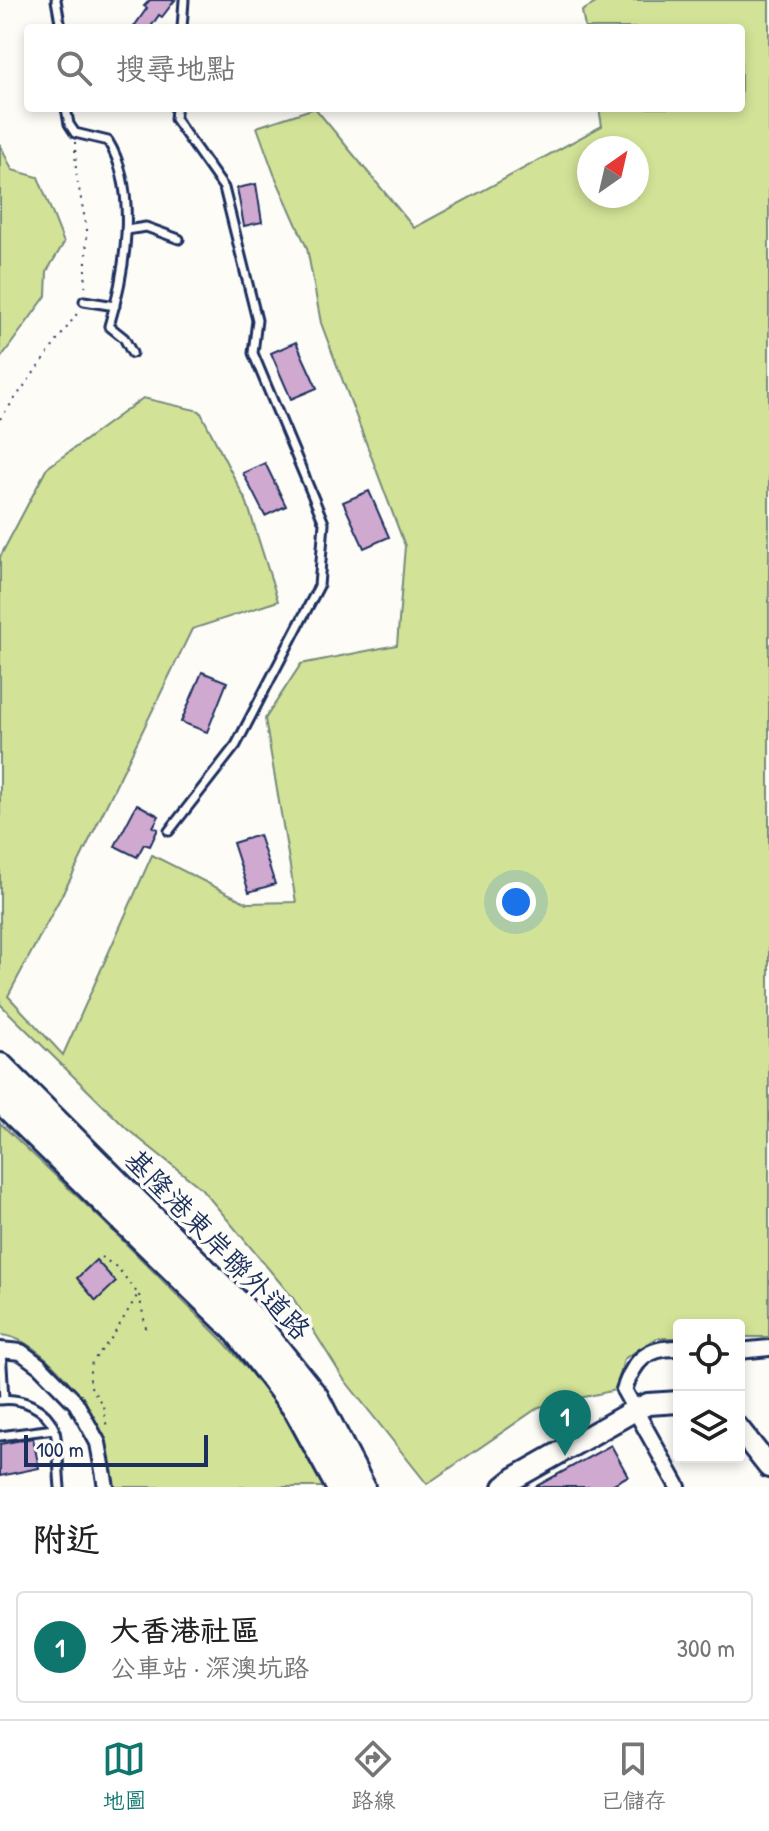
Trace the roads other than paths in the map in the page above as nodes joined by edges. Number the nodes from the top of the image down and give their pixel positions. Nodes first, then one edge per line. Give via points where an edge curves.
1 (50, 0) edge
2 (56, 0) edge
3 (184, 0) edge
4 (60, 24) edge
5 (182, 24) edge
6 (67, 112) edge
7 (176, 112) edge
8 (126, 230) junction
9 (179, 239) dead end
10 (84, 301) road end
11 (115, 306) junction
12 (132, 353) dead end
13 (169, 831) dead end
14 (0, 1067) edge
15 (0, 1098) edge
16 (80, 1162) junction
17 (673, 1348) edge
18 (769, 1348) edge
19 (0, 1350) edge
20 (745, 1350) edge
21 (2, 1399) edge
22 (673, 1402) edge
23 (307, 1404) junction
24 (635, 1410) junction
25 (54, 1429) junction
26 (0, 1436) edge
27 (745, 1437) edge
28 (769, 1467) edge
29 (60, 1487) edge
30 (106, 1487) edge
31 (340, 1487) edge
32 (361, 1487) edge
33 (504, 1487) edge
34 (678, 1487) edge

1 - 2 lane
2 - 4 lane
3 - 5 lane
6 - 8 lane via 75,133 108,141 118,157
7 - 13 lane via 175,119 224,188 257,320 253,353 324,523 319,586 236,745
8 - 9 lane via 146,227
8 - 11 lane
10 - 11 lane
11 - 12 lane via 109,326
14 - 16 highway, 基隆港東岸聯外道路
15 - 16 highway, 基隆港東岸聯外道路
16 - 23 highway, 基隆港東岸聯外道路 via 244,1324
17 - 24 street via 650,1352 632,1370 624,1390
18 - 20 street
19 - 21 lane
19 - 30 street via 21,1352 76,1403 98,1443
21 - 25 lane via 27,1402
22 - 24 street
23 - 31 highway, 基隆港東岸聯外道路
23 - 32 highway, 基隆港東岸聯外道路
24 - 33 street
24 - 34 street
25 - 26 lane
25 - 29 lane
27 - 28 street

